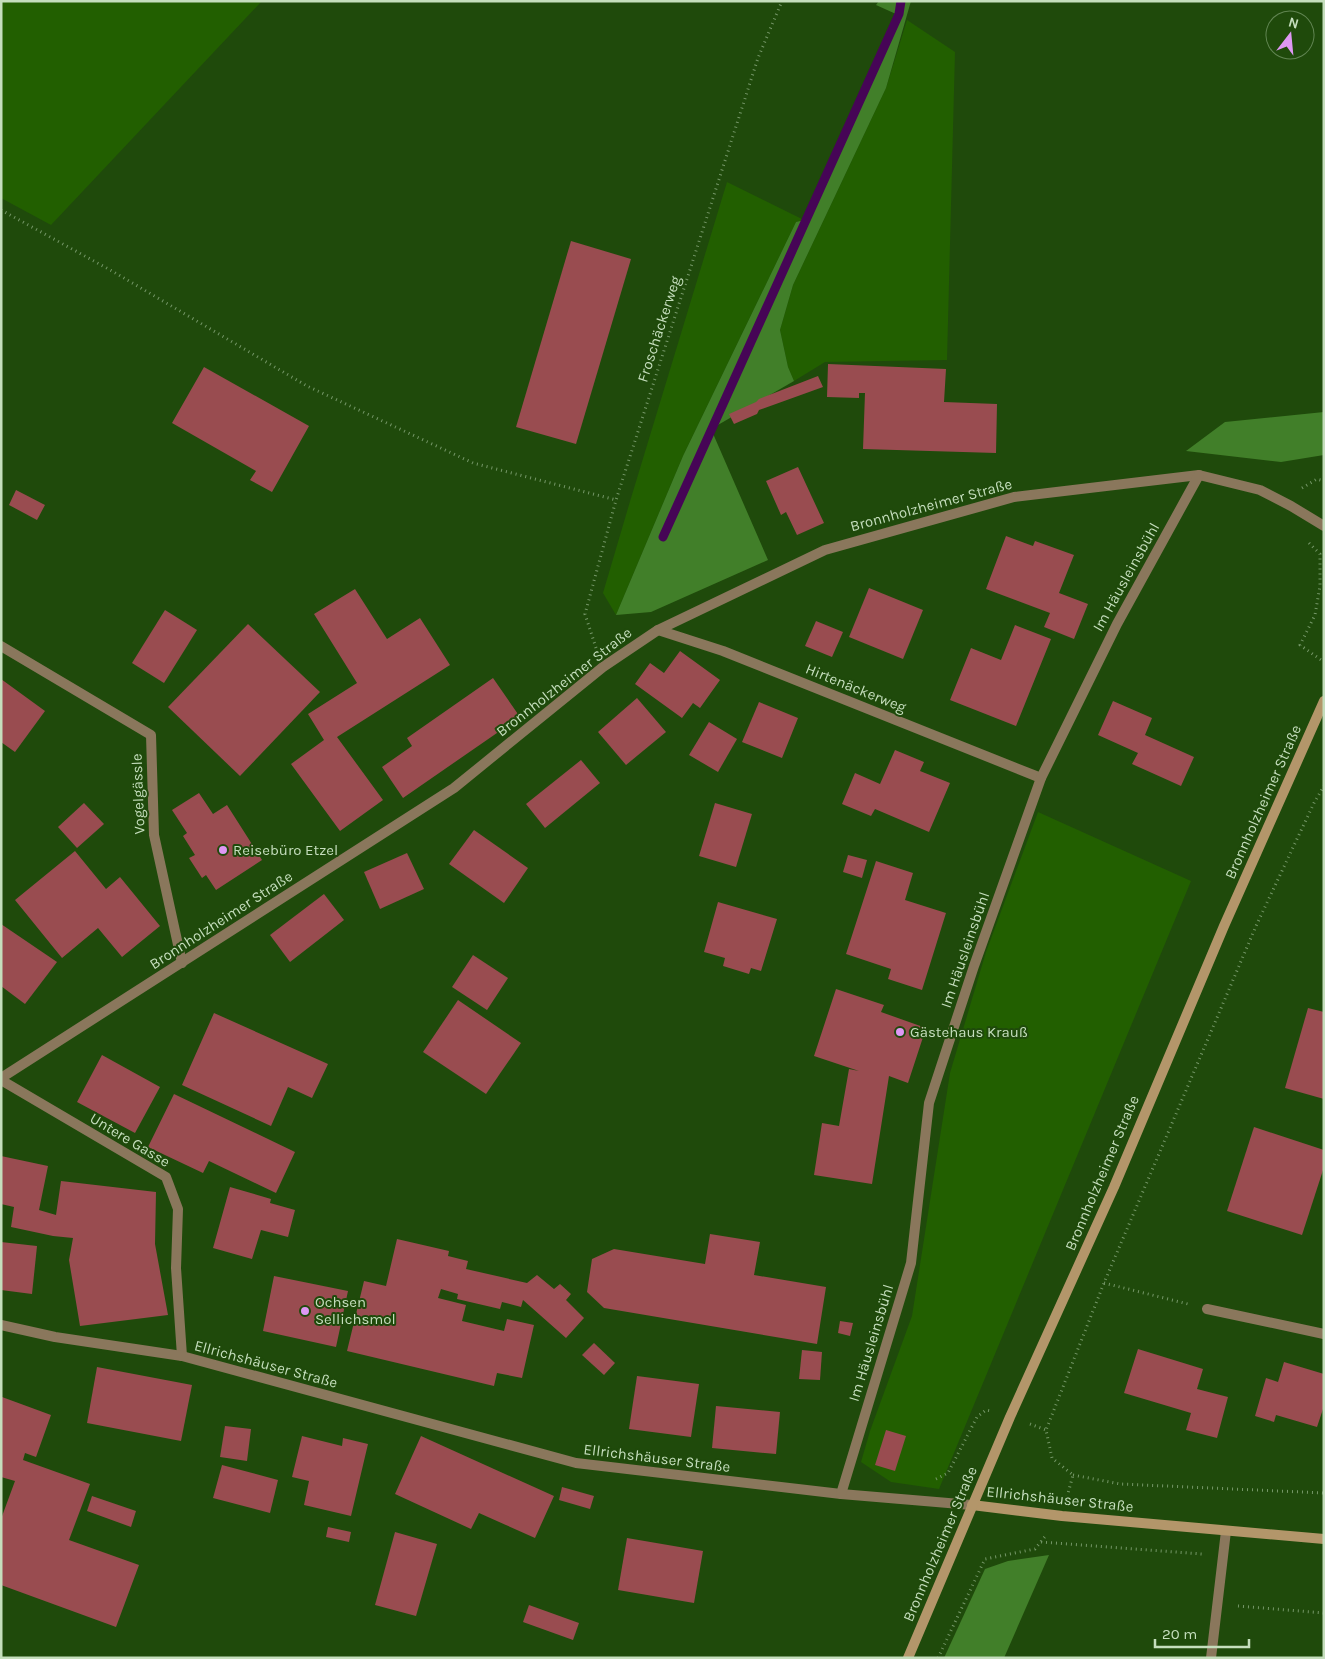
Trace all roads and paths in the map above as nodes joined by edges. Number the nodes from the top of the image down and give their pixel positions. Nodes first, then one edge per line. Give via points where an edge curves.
1 (782, 1) edge
2 (1, 210) edge
3 (1199, 475) junction
4 (616, 500) junction
5 (1324, 526) edge
6 (1308, 542) dead end
7 (658, 630) junction
8 (1, 646) edge
9 (1324, 662) edge
10 (603, 667) junction
11 (1324, 701) edge
12 (1041, 778) junction
13 (1324, 786) edge
14 (182, 963) junction
15 (1, 1079) edge
16 (1104, 1282) junction
17 (1207, 1309) joint
18 (1, 1325) edge
19 (1324, 1334) edge
20 (182, 1356) junction
21 (1010, 1417) junction
22 (1046, 1430) junction
23 (1073, 1475) junction
24 (930, 1482) dead end
25 (1324, 1493) edge
26 (841, 1494) junction
27 (972, 1505) junction
28 (1062, 1516) junction
29 (1226, 1531) junction
30 (1324, 1539) edge
31 (1040, 1542) junction
32 (1223, 1556) junction
33 (1218, 1604) junction
34 (1324, 1613) edge
35 (908, 1658) edge
36 (938, 1658) edge
37 (1211, 1658) edge

1 - 4 path, Froschäckerweg via 758,58
2 - 4 path via 121,276 307,386 472,463
3 - 5 street, Bronnholzheimer Straße via 1260,490
3 - 7 street, Bronnholzheimer Straße via 1014,497 825,550
3 - 12 street, Im Häusleinsbühl via 1117,624
4 - 10 path, Froschäckerweg via 585,614
6 - 9 path via 1320,554 1320,586 1315,615 1300,645
7 - 10 street, Bronnholzheimer Straße
7 - 12 street, Hirtenäckerweg via 723,651
8 - 14 street, Vogelgässle via 151,735 154,835
10 - 14 street, Bronnholzheimer Straße via 454,788
11 - 21 street, Bronnholzheimer Straße via 1224,926 1114,1187
12 - 26 street, Im Häusleinsbühl via 929,1103 911,1263
13 - 16 path via 1256,926
14 - 15 street, Bronnholzheimer Straße
15 - 20 street, Untere Gasse via 166,1177 178,1209 176,1268
16 - 17 path
16 - 22 path
17 - 19 street
18 - 20 street, Ellrichshäuser Straße via 55,1337
20 - 26 street, Ellrichshäuser Straße via 576,1463
21 - 22 path
21 - 24 path via 986,1410 977,1417 948,1473
21 - 27 street, Bronnholzheimer Straße
22 - 23 path via 1052,1458
23 - 25 path via 1120,1484
23 - 28 path
26 - 27 street, Ellrichshäuser Straße
27 - 28 street, Ellrichshäuser Straße
27 - 35 street, Bronnholzheimer Straße
28 - 29 street, Ellrichshäuser Straße
28 - 31 path
29 - 30 street, Ellrichshäuser Straße
29 - 32 street
31 - 32 path
31 - 36 path via 1035,1549 985,1559
32 - 33 street
33 - 34 path
33 - 37 street

